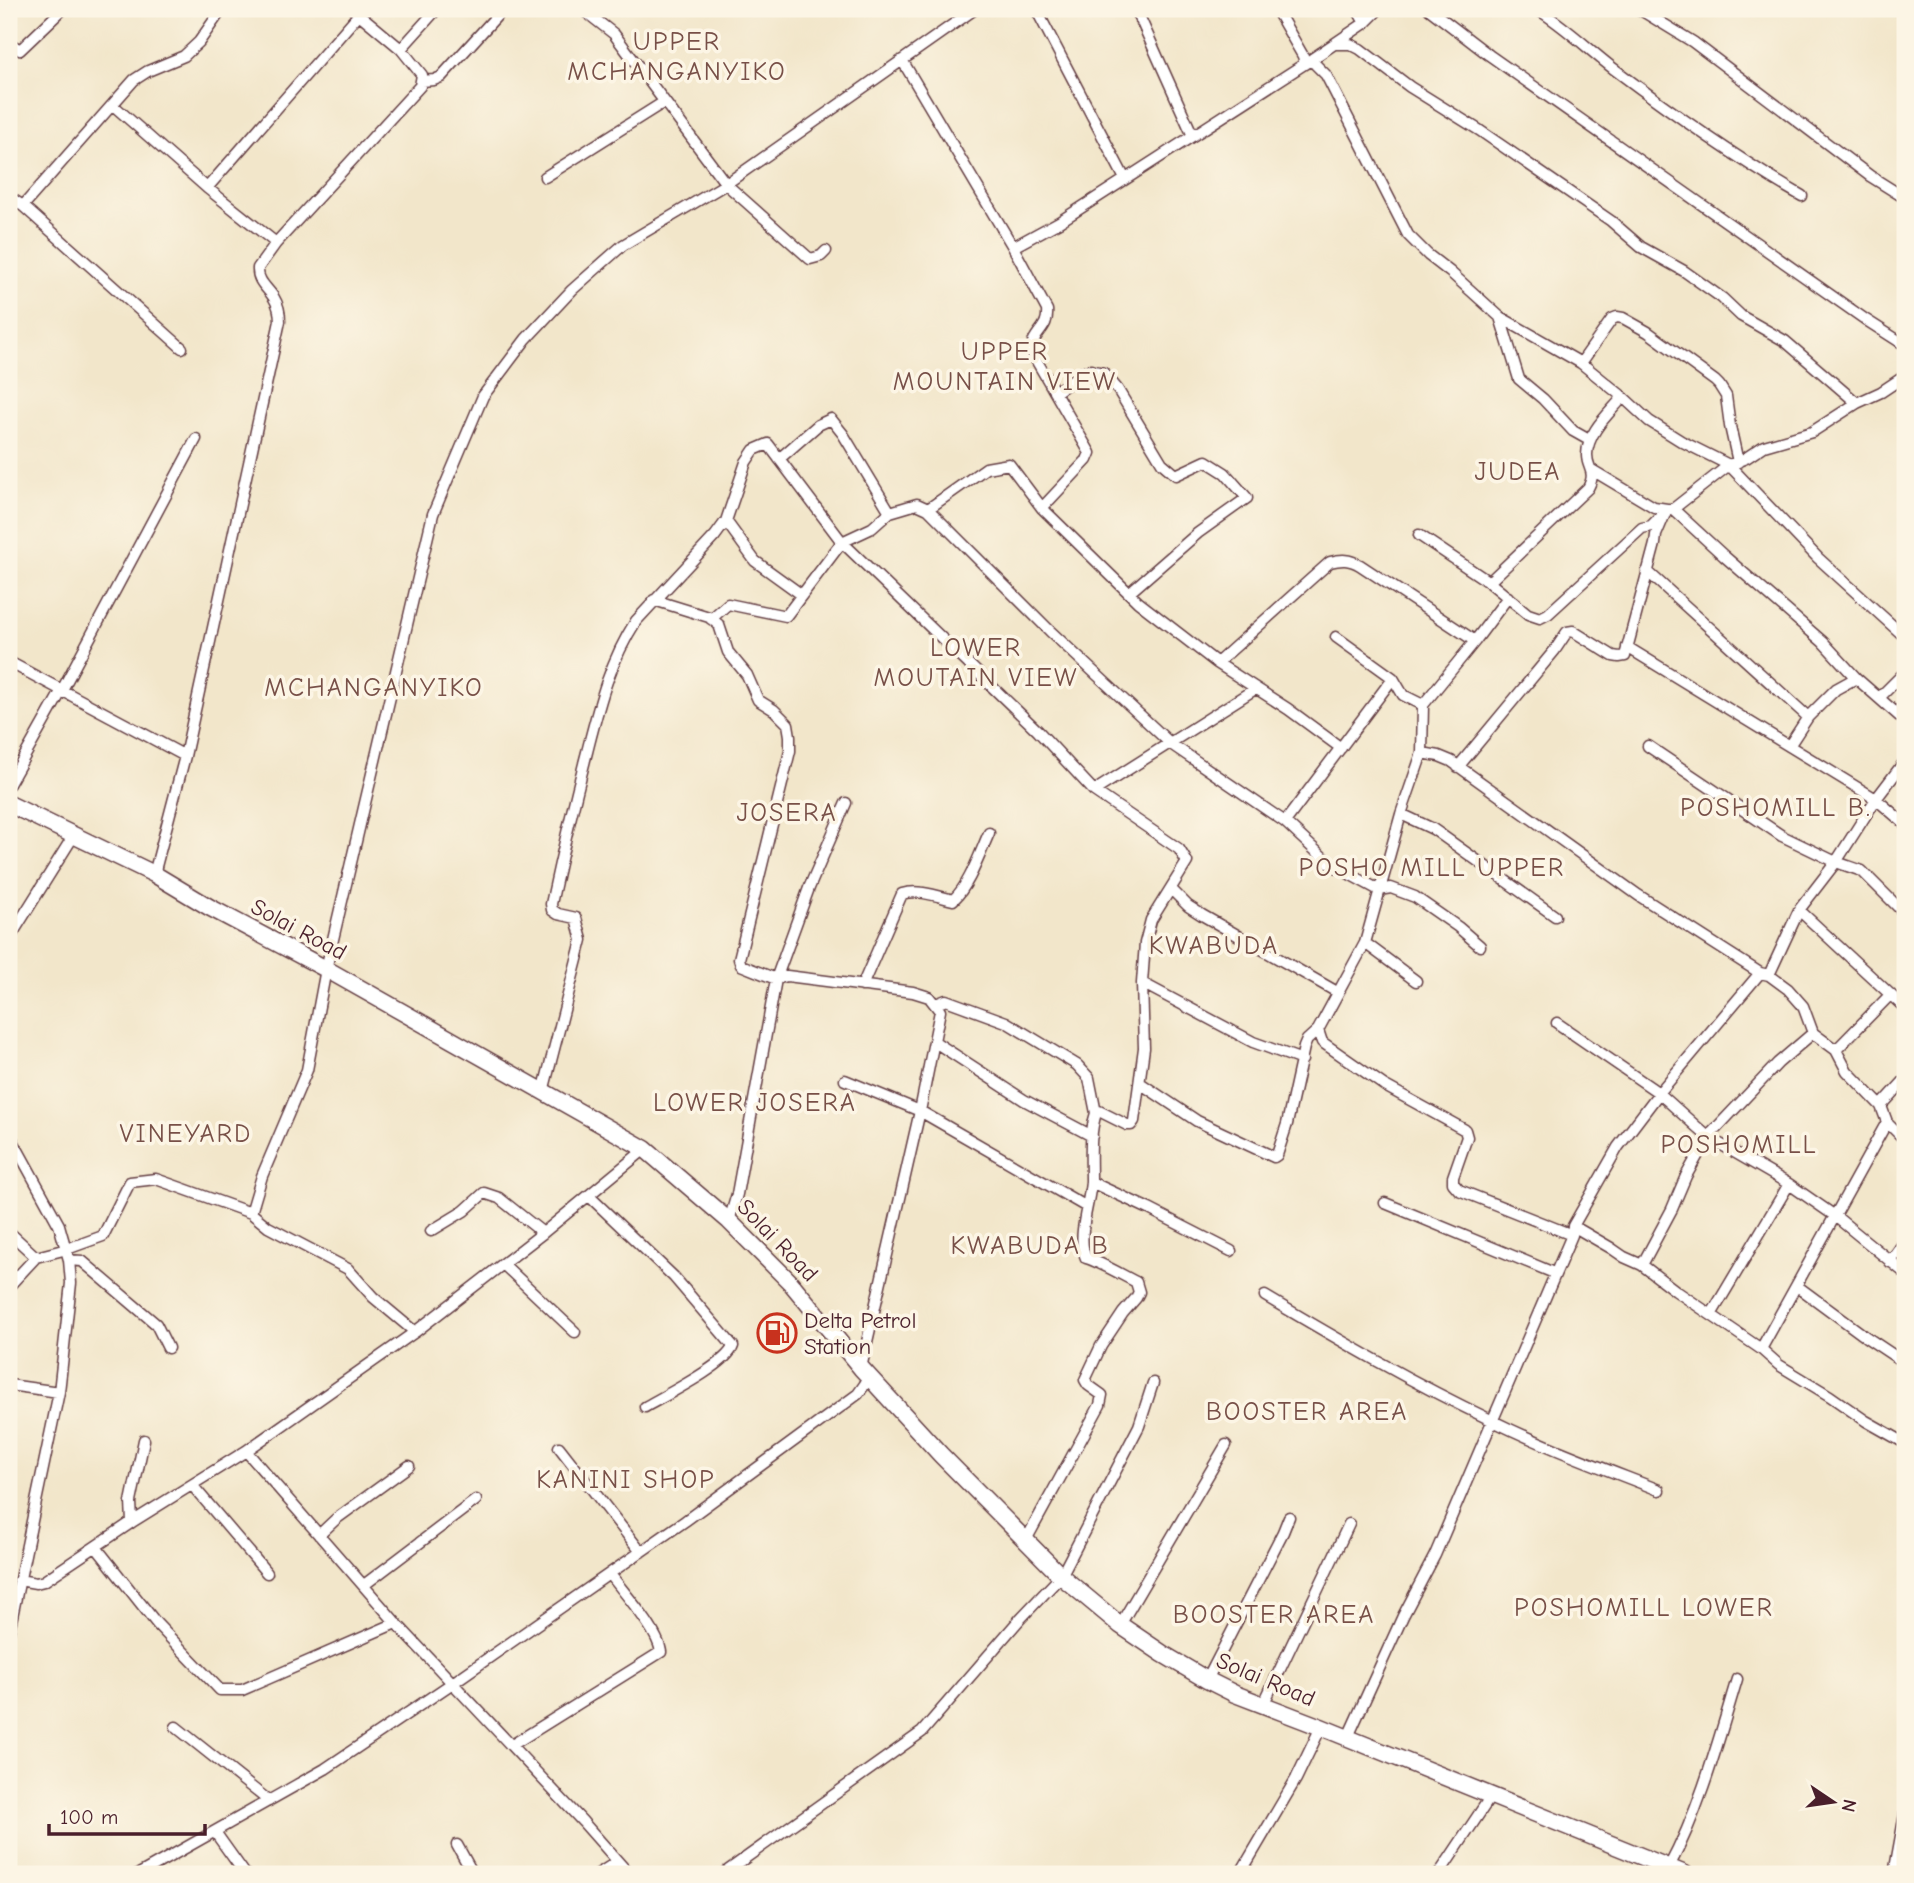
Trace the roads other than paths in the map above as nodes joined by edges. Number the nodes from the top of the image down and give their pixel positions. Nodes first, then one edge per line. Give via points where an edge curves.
1 (63, 9) edge
2 (222, 9) edge
3 (437, 9) edge
4 (503, 9) edge
5 (582, 9) edge
6 (975, 9) edge
7 (1036, 9) edge
8 (1136, 9) edge
9 (1276, 9) edge
10 (1357, 9) edge
11 (1379, 9) edge
12 (1429, 9) edge
13 (1538, 9) edge
14 (1639, 9) edge
15 (356, 11) edge
16 (1365, 23) junction
17 (9, 43) edge
18 (1335, 44) junction
19 (401, 49) junction
20 (902, 60) junction
21 (1309, 61) junction
22 (422, 80) junction
23 (664, 102) junction
24 (113, 105) junction
25 (1193, 136) junction
26 (545, 177) dead end
27 (1125, 179) junction
28 (726, 184) junction
29 (207, 188) junction
30 (1802, 196) dead end
31 (9, 197) edge
32 (1905, 198) edge
33 (23, 206) junction
34 (276, 243) junction
35 (1013, 247) junction
36 (826, 251) dead end
37 (1500, 317) junction
38 (1905, 345) edge
39 (182, 348) dead end
40 (1581, 363) junction
41 (1905, 376) edge
42 (1056, 392) junction
43 (1623, 397) junction
44 (1857, 403) junction
45 (196, 439) dead end
46 (1590, 440) junction
47 (779, 459) junction
48 (1734, 463) junction
49 (1592, 470) junction
50 (1042, 508) junction
51 (928, 509) junction
52 (1670, 509) junction
53 (890, 512) junction
54 (726, 521) junction
55 (1419, 535) dead end
56 (842, 542) junction
57 (1647, 571) junction
58 (1489, 582) junction
59 (1129, 593) junction
60 (802, 595) junction
61 (1508, 597) junction
62 (654, 600) junction
63 (711, 619) junction
64 (1336, 637) dead end
65 (1905, 638) edge
66 (1475, 641) junction
67 (1627, 647) junction
68 (9, 662) edge
69 (1217, 663) junction
70 (1905, 672) edge
71 (1393, 678) junction
72 (1856, 678) junction
73 (1255, 689) junction
74 (62, 690) junction
75 (1879, 698) junction
76 (1423, 705) junction
77 (1808, 717) junction
78 (1905, 721) edge
79 (1171, 744) junction
80 (1648, 746) dead end
81 (1789, 746) junction
82 (1342, 748) junction
83 (1422, 753) junction
84 (185, 756) junction
85 (1905, 761) edge
86 (1458, 767) junction
87 (9, 784) edge
88 (1094, 791) junction
89 (1875, 799) junction
90 (846, 803) dead end
91 (9, 804) edge
92 (1401, 814) junction
93 (1286, 822) junction
94 (1905, 824) edge
95 (989, 833) dead end
96 (74, 835) junction
97 (1836, 862) junction
98 (154, 874) junction
99 (1171, 889) junction
100 (1379, 890) junction
101 (1798, 910) junction
102 (1905, 914) edge
103 (1555, 916) dead end
104 (9, 939) edge
105 (1365, 943) junction
106 (1480, 946) dead end
107 (326, 969) junction
108 (1765, 974) junction
109 (776, 979) junction
110 (1416, 981) dead end
111 (1142, 983) junction
112 (862, 986) junction
113 (1337, 992) junction
114 (1890, 995) junction
115 (936, 1004) junction
116 (1905, 1008) edge
117 (1558, 1023) dead end
118 (1318, 1030) junction
119 (1813, 1032) junction
120 (935, 1042) junction
121 (1836, 1051) junction
122 (1302, 1060) junction
123 (845, 1080) dead end
124 (1905, 1080) edge
125 (1140, 1083) junction
126 (543, 1092) junction
127 (1659, 1093) junction
128 (1881, 1106) junction
129 (920, 1111) junction
130 (1096, 1113) junction
131 (1887, 1122) junction
132 (9, 1134) edge
133 (1092, 1136) junction
134 (1708, 1137) junction
135 (1905, 1140) edge
136 (645, 1149) junction
137 (1091, 1182) junction
138 (1789, 1184) junction
139 (589, 1196) junction
140 (1385, 1203) dead end
141 (1086, 1206) junction
142 (251, 1213) junction
143 (1835, 1216) junction
144 (729, 1221) junction
145 (431, 1231) dead end
146 (1572, 1231) junction
147 (9, 1232) edge
148 (543, 1233) junction
149 (1905, 1241) edge
150 (67, 1249) junction
151 (1231, 1251) dead end
152 (36, 1257) junction
153 (69, 1260) junction
154 (1890, 1262) junction
155 (503, 1264) junction
156 (1642, 1265) junction
157 (1554, 1273) junction
158 (1905, 1273) edge
159 (9, 1286) edge
160 (1797, 1286) junction
161 (1265, 1296) dead end
162 (1711, 1315) junction
163 (415, 1332) junction
164 (575, 1332) dead end
165 (168, 1348) dead end
166 (1761, 1349) junction
167 (1905, 1363) edge
168 (865, 1373) junction
169 (1153, 1383) dead end
170 (9, 1385) edge
171 (59, 1392) junction
172 (645, 1407) dead end
173 (1492, 1421) junction
174 (144, 1440) dead end
175 (1905, 1443) edge
176 (1226, 1445) dead end
177 (559, 1447) dead end
178 (246, 1451) junction
179 (409, 1465) dead end
180 (192, 1485) junction
181 (1659, 1490) dead end
182 (476, 1500) dead end
183 (1289, 1517) dead end
184 (132, 1522) junction
185 (1349, 1524) dead end
186 (319, 1535) junction
187 (1026, 1540) junction
188 (96, 1547) junction
189 (641, 1552) junction
190 (267, 1573) dead end
191 (610, 1574) junction
192 (1061, 1576) junction
193 (19, 1580) junction
194 (364, 1586) junction
195 (396, 1623) junction
196 (1120, 1625) junction
197 (9, 1631) edge
198 (1737, 1679) dead end
199 (1207, 1680) junction
200 (454, 1682) junction
201 (1263, 1705) junction
202 (176, 1727) dead end
203 (1321, 1727) junction
204 (1347, 1739) junction
205 (512, 1745) junction
206 (1491, 1796) junction
207 (269, 1801) junction
208 (1905, 1814) edge
209 (215, 1832) junction
210 (457, 1845) dead end
211 (617, 1862) junction
212 (1669, 1867) junction
213 (139, 1874) edge
214 (245, 1874) edge
215 (473, 1874) edge
216 (598, 1874) edge
217 (629, 1874) edge
218 (723, 1874) edge
219 (1240, 1874) edge
220 (1439, 1874) edge
221 (1685, 1874) edge
222 (1894, 1874) edge

1 - 17 street via 20,50
2 - 24 street via 184,56 134,80
3 - 19 street
4 - 22 street via 441,77
5 - 23 street via 614,34
6 - 20 street
7 - 27 street
8 - 25 street
9 - 21 street via 1304,61
10 - 16 street
11 - 16 street
12 - 38 street via 1615,145
13 - 30 street via 1693,125
14 - 32 street via 1693,42
15 - 19 street
15 - 29 street
16 - 18 street
18 - 21 street
18 - 44 street via 1360,49 1611,221 1641,247 1684,271 1741,316 1786,341
19 - 22 street
20 - 28 street
20 - 35 street
21 - 25 street
21 - 37 street via 1326,75 1408,234
22 - 34 street
23 - 26 street
23 - 28 street
24 - 29 street
24 - 33 street
25 - 27 street
27 - 35 street
28 - 36 street via 810,259
28 - 107 street via 623,245 526,339 483,396 433,514
29 - 34 street
31 - 33 street
33 - 39 street
34 - 84 street via 258,274 275,299 280,321
35 - 42 street via 1047,310 1046,325 1035,337 1031,351
37 - 40 street
37 - 46 street via 1519,379 1573,431
40 - 43 street
40 - 48 street via 1612,319 1623,318 1648,332 1722,389 1728,402
41 - 44 street
42 - 50 street via 1090,453
42 - 59 street via 1083,372 1104,373 1162,463 1176,475 1206,461 1225,473 1248,498 1198,533
43 - 46 street
43 - 48 street via 1681,441
44 - 48 street via 1812,432 1764,446
45 - 74 street
46 - 49 street via 1587,457
47 - 53 street via 831,419
47 - 54 street via 768,444 754,450
47 - 56 street
48 - 52 street
48 - 65 street via 1818,558
49 - 52 street via 1654,507
49 - 58 street via 1588,488
50 - 51 street via 1009,464 986,468
50 - 59 street
51 - 53 street via 917,503
51 - 79 street
52 - 57 street via 1656,535
52 - 61 street via 1642,528 1548,614 1535,617
52 - 72 street via 1823,642
53 - 56 street via 872,528
54 - 60 street via 755,561
54 - 62 street
55 - 58 street
56 - 60 street
56 - 88 street
57 - 67 street
57 - 77 street
58 - 61 street
59 - 69 street
60 - 63 street via 786,615 728,604
61 - 66 street
62 - 63 street
62 - 126 street via 627,635 605,683 551,904 558,914 576,918 582,940
63 - 109 street via 719,625 728,652 747,675 758,700 788,724 790,751 739,959 741,965
64 - 71 street
66 - 69 street via 1360,565 1342,559 1330,562
66 - 76 street
67 - 81 street
67 - 86 street via 1625,656 1613,656 1573,631 1567,632
68 - 74 street
69 - 73 street
70 - 75 street
71 - 76 street via 1403,695
71 - 82 street
72 - 75 street
72 - 77 street via 1836,689
73 - 79 street
73 - 82 street
74 - 84 street
74 - 87 street
75 - 78 street
76 - 83 street
77 - 81 street
79 - 88 street
79 - 93 street
80 - 97 street via 1783,836
81 - 89 street
82 - 93 street
83 - 86 street
83 - 92 street
84 - 98 street
85 - 89 street
86 - 108 street via 1638,895
88 - 99 street via 1179,849 1187,862
89 - 94 street
89 - 97 street
90 - 109 street
91 - 96 highway, Solai Road
92 - 100 street
92 - 103 street via 1433,829
93 - 100 street via 1329,863
95 - 112 street via 953,900 918,892 902,894
96 - 98 highway, Solai Road
96 - 104 street
97 - 101 street
97 - 102 street via 1862,871
98 - 107 highway, Solai Road
99 - 111 street via 1151,920
99 - 113 street via 1195,911
100 - 105 street
100 - 106 street via 1391,888 1415,897
101 - 108 street
101 - 114 street
105 - 110 street
105 - 113 street
107 - 126 highway, Solai Road
107 - 142 street via 307,1070
108 - 119 street via 1803,1006
108 - 127 street
109 - 112 street via 787,976
109 - 144 street
111 - 122 street via 1253,1042
111 - 125 street
112 - 115 street via 913,992
113 - 118 street
114 - 116 street
114 - 121 street
115 - 120 street via 940,1011
115 - 130 street via 946,1000 1006,1022 1077,1065 1089,1078
117 - 127 street
118 - 122 street via 1305,1044
118 - 146 street via 1322,1042 1375,1079 1465,1130 1467,1137 1453,1177 1455,1188
119 - 121 street
119 - 134 street
120 - 129 street
120 - 133 street via 1024,1100
121 - 128 street via 1847,1071
122 - 125 street via 1274,1157 1197,1121
123 - 129 street
124 - 128 street
125 - 130 street via 1131,1125
126 - 136 highway, Solai Road
127 - 134 street
127 - 146 street via 1618,1147
128 - 131 street
129 - 141 street
129 - 168 street
130 - 133 street
131 - 135 street
131 - 143 street
132 - 150 street via 59,1225
133 - 137 street
134 - 138 street
134 - 156 street
136 - 139 street
136 - 144 highway, Solai Road
137 - 141 street
137 - 151 street
138 - 143 street
138 - 162 street
139 - 148 street
139 - 172 street via 674,1277 733,1346 732,1353 717,1365
140 - 157 street
141 - 187 street via 1084,1256 1136,1282 1139,1292 1101,1346 1085,1380 1102,1395 1100,1405
142 - 150 street via 156,1180 130,1182 103,1236
142 - 163 street via 268,1227 348,1269
143 - 154 street
143 - 160 street
144 - 168 highway, Solai Road via 790,1282
145 - 148 street via 484,1193 499,1198
146 - 156 street
146 - 157 street
147 - 152 street
148 - 155 street
149 - 154 street
150 - 152 street
150 - 153 street
152 - 159 street
153 - 165 street via 82,1261 156,1324
153 - 171 street via 71,1283
154 - 158 street
155 - 163 street
155 - 164 street
156 - 162 street
157 - 173 street
160 - 166 street
160 - 167 street
161 - 173 street
162 - 166 street
163 - 178 street
166 - 175 street via 1779,1365
168 - 187 highway, Solai Road
168 - 189 street via 858,1394
169 - 192 street via 1139,1426
170 - 171 street
171 - 193 street
173 - 181 street
173 - 204 street via 1435,1555
174 - 184 street via 131,1502
176 - 196 street
177 - 189 street
178 - 180 street
178 - 186 street
179 - 186 street
180 - 184 street
180 - 190 street
182 - 194 street
183 - 199 street
184 - 188 street
185 - 201 street
186 - 194 street
187 - 192 highway, Solai Road
188 - 193 street via 44,1581
188 - 195 street via 157,1624 220,1690 242,1690
189 - 191 street
191 - 200 street
191 - 205 street via 653,1632 661,1652
192 - 196 highway, Solai Road
192 - 218 street via 922,1732
193 - 197 street
194 - 195 street
195 - 200 street
196 - 199 highway, Solai Road
198 - 212 street via 1715,1752
199 - 201 highway, Solai Road
200 - 205 street
200 - 207 street
201 - 203 highway, Solai Road
202 - 207 street
203 - 204 highway, Solai Road
203 - 219 street
204 - 206 highway, Solai Road
205 - 211 street
206 - 212 highway, Solai Road
206 - 220 street
207 - 209 street
208 - 222 street
209 - 213 street
209 - 214 street
210 - 215 street
211 - 216 street
211 - 217 street
212 - 221 highway, Solai Road

